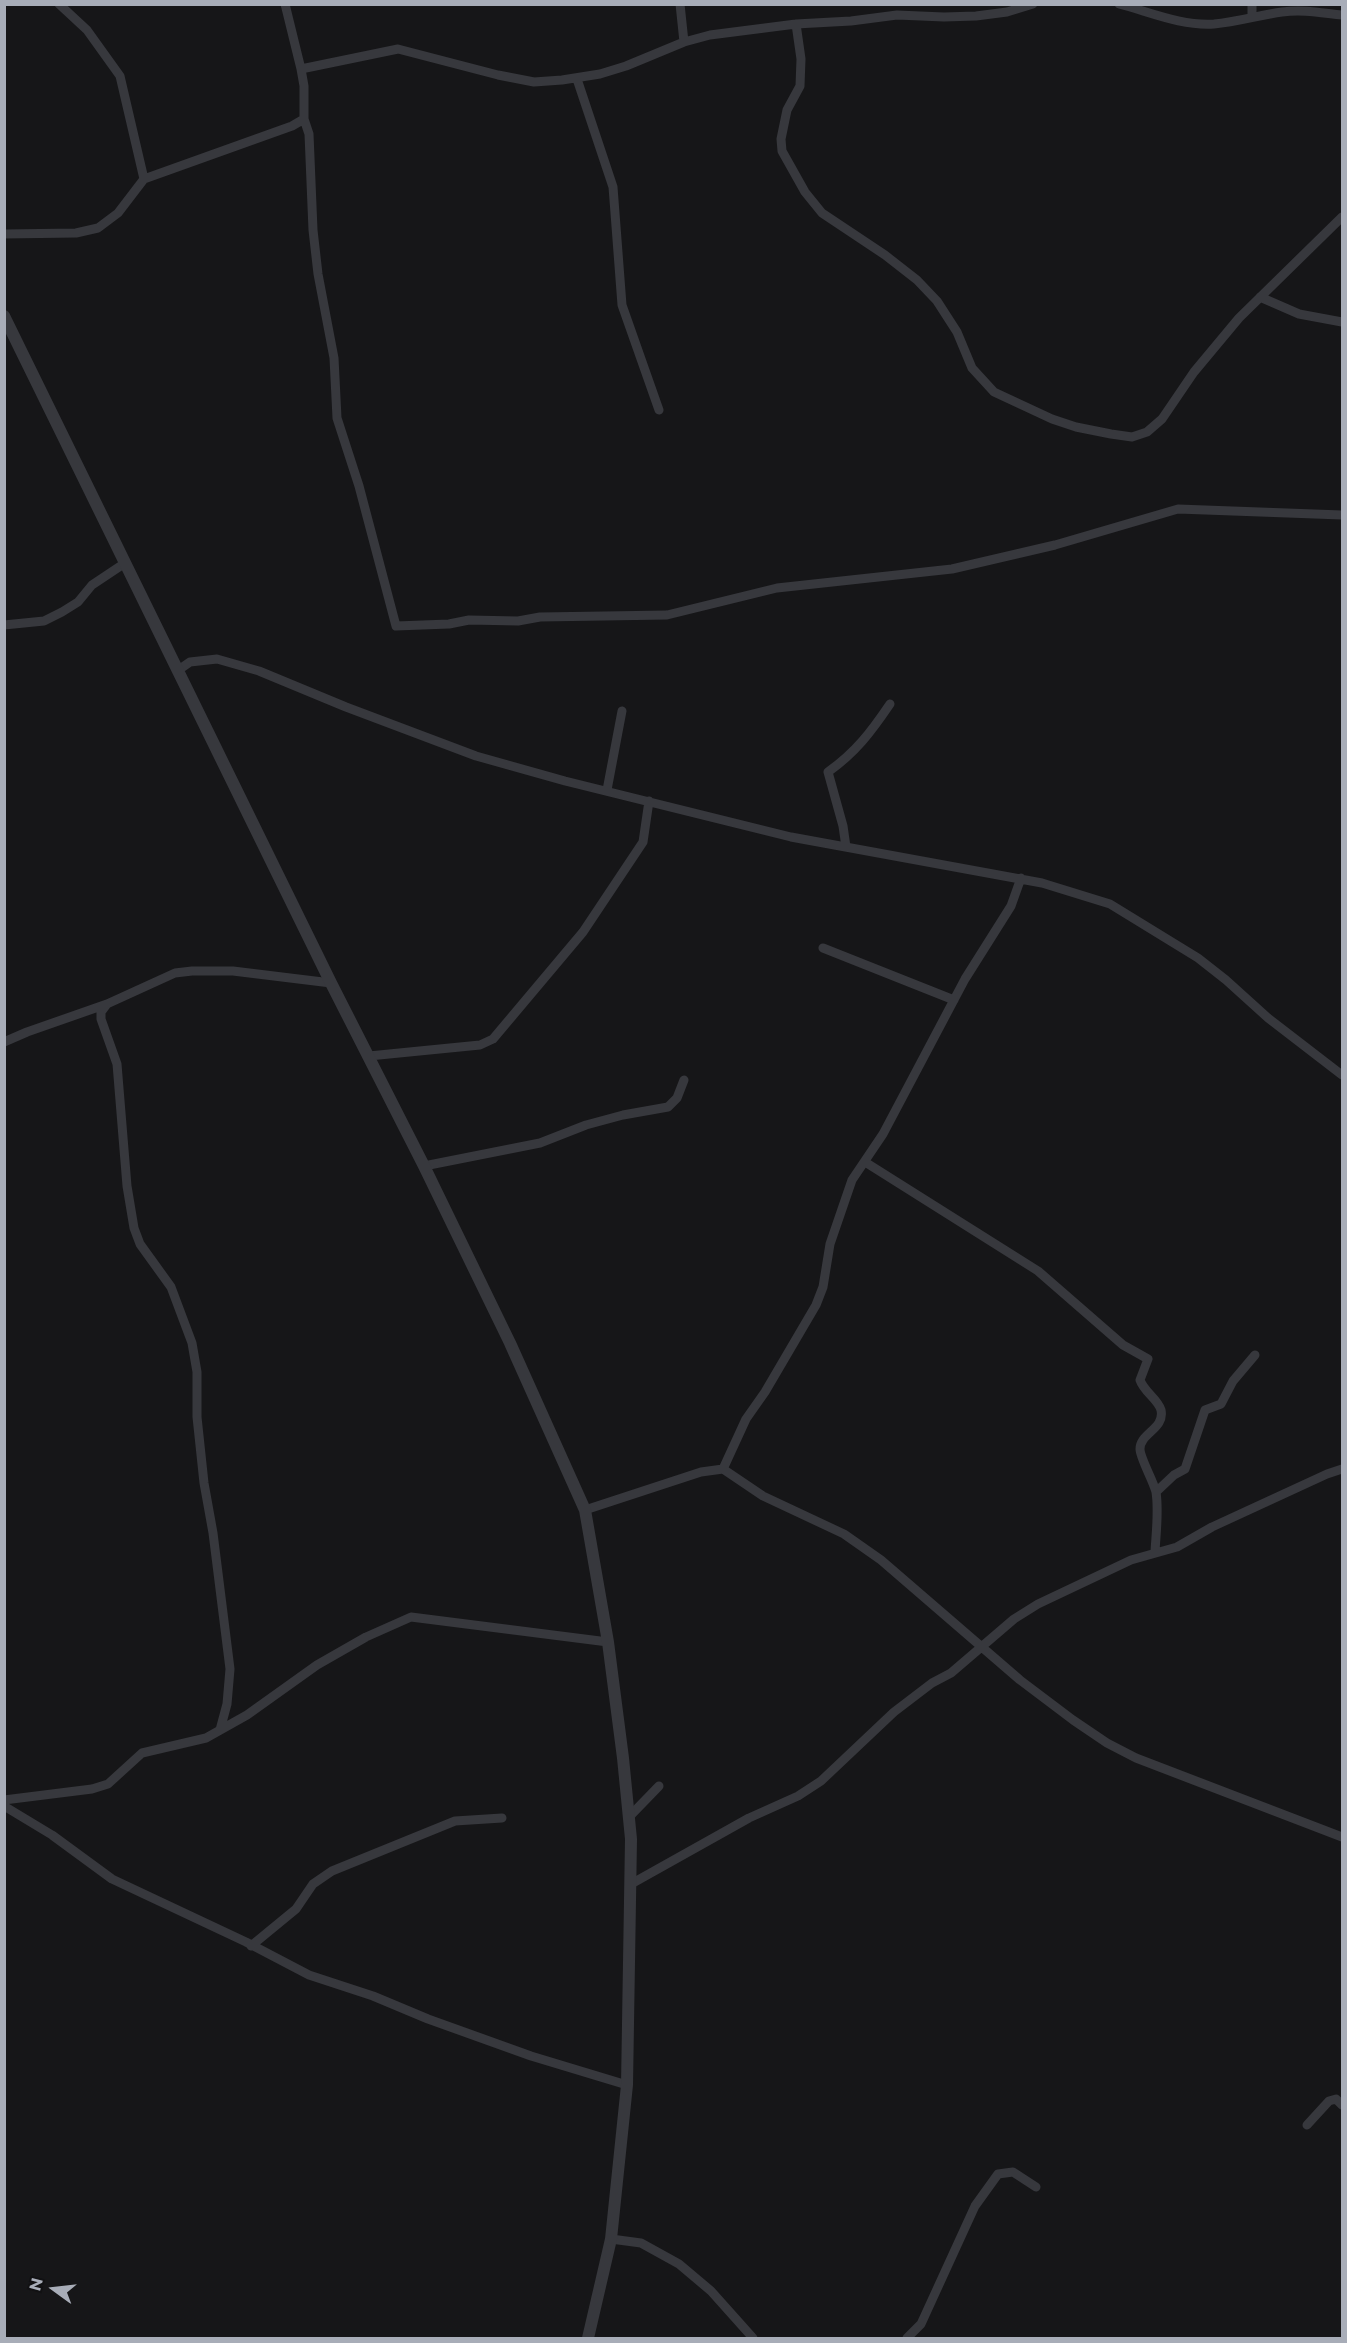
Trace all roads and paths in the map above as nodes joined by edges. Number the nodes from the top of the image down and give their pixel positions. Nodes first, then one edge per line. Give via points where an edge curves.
1 (60, 4) edge
2 (285, 4) edge
3 (680, 4) edge
4 (1033, 4) edge
5 (1119, 4) edge
6 (1252, 4) edge
7 (1342, 15) edge
8 (1252, 16) junction
9 (796, 24) junction
10 (684, 42) junction
11 (302, 69) junction
12 (577, 79) junction
13 (304, 119) junction
14 (144, 179) junction
15 (1342, 217) edge
16 (4, 234) edge
17 (1260, 297) junction
18 (4, 316) edge
19 (1342, 322) edge
20 (660, 410) dead end
21 (1342, 515) edge
22 (125, 563) junction
23 (4, 625) edge
24 (177, 671) junction
25 (890, 704) dead end
26 (622, 711) dead end
27 (607, 790) junction
28 (649, 801) junction
29 (846, 847) junction
30 (1021, 878) junction
31 (823, 948) dead end
32 (330, 983) junction
33 (954, 1000) junction
34 (107, 1004) junction
35 (4, 1042) edge
36 (369, 1056) junction
37 (1342, 1075) edge
38 (684, 1080) dead end
39 (865, 1162) junction
40 (424, 1166) junction
41 (1255, 1355) dead end
42 (723, 1469) junction
43 (1342, 1469) edge
44 (1156, 1492) junction
45 (585, 1510) junction
46 (1155, 1552) junction
47 (608, 1642) junction
48 (981, 1646) junction
49 (220, 1730) junction
50 (659, 1786) dead end
51 (4, 1800) edge
52 (4, 1806) edge
53 (629, 1817) junction
54 (502, 1818) dead end
55 (1342, 1837) edge
56 (631, 1884) junction
57 (251, 1946) junction
58 (627, 2085) junction
59 (1342, 2105) edge
60 (1307, 2125) dead end
61 (1036, 2187) dead end
62 (610, 2239) junction
63 (588, 2338) edge
64 (753, 2338) edge
65 (907, 2338) edge

1 - 14 street via 87,30 120,76
2 - 11 street
3 - 10 street
4 - 9 street via 976,16 897,15
5 - 8 street via 1197,23 1214,24
6 - 8 street
7 - 8 street via 1308,10
9 - 10 street
9 - 17 street via 800,86 787,110 781,139 790,169 822,213 885,255 937,301 957,332 972,368 994,392 1076,427 1132,436 1147,432 1162,419 1212,349
10 - 12 street via 626,66
11 - 12 street via 398,50 534,82
11 - 13 street
12 - 20 street via 613,187 622,305
13 - 14 street
13 - 21 street via 309,134 318,274 334,358 337,418 396,626 540,617 667,615 777,588 952,569 1055,545 1178,509
14 - 16 street via 118,213 98,228 76,233
15 - 17 street
17 - 19 street via 1299,314
18 - 22 street
22 - 23 street via 62,612 44,621
22 - 24 street
24 - 27 street via 200,659 217,659 258,670 476,756
24 - 32 street
25 - 29 street via 851,756 828,772
26 - 27 street
27 - 28 street
28 - 29 street
28 - 36 street via 643,842 583,932 493,1040 480,1045
29 - 30 street
30 - 33 street via 1011,906
30 - 37 street via 1110,904 1198,958
31 - 33 street
32 - 34 street via 233,971 192,971 176,973
32 - 36 street
33 - 39 street
34 - 35 street
34 - 49 street via 100,1012 117,1064 134,1228 140,1244 171,1287 192,1343 197,1372 204,1483 230,1669
36 - 40 street
38 - 40 street via 677,1098 668,1107 586,1125 540,1143
39 - 42 street via 852,1180 838,1218 816,1305 746,1419
39 - 44 street via 1038,1271 1123,1346 1148,1359 1140,1380 1161,1408 1161,1416 1159,1425 1142,1441 1140,1452
40 - 45 street
41 - 44 street via 1233,1381 1221,1404 1205,1410 1185,1469
42 - 45 street via 700,1472
42 - 48 street via 764,1496 844,1534 881,1560
43 - 46 street via 1212,1527 1177,1547
44 - 46 street
45 - 47 street
46 - 48 street via 1038,1604
47 - 49 street via 411,1617 317,1665
47 - 53 street
48 - 55 street via 1037,1693 1107,1743 1136,1758
48 - 56 street via 951,1673 894,1712 821,1781
49 - 51 street via 206,1738 142,1753 108,1784
50 - 53 street
52 - 57 street via 112,1879
53 - 56 street
54 - 57 street via 455,1821 332,1871 313,1884 296,1909
56 - 58 street
57 - 58 street via 309,1975 428,2019
58 - 62 street
59 - 60 street via 1336,2099 1329,2101
61 - 65 street via 1013,2172 998,2174 975,2206 921,2324
62 - 63 street
62 - 64 street via 641,2243 678,2264 711,2291

